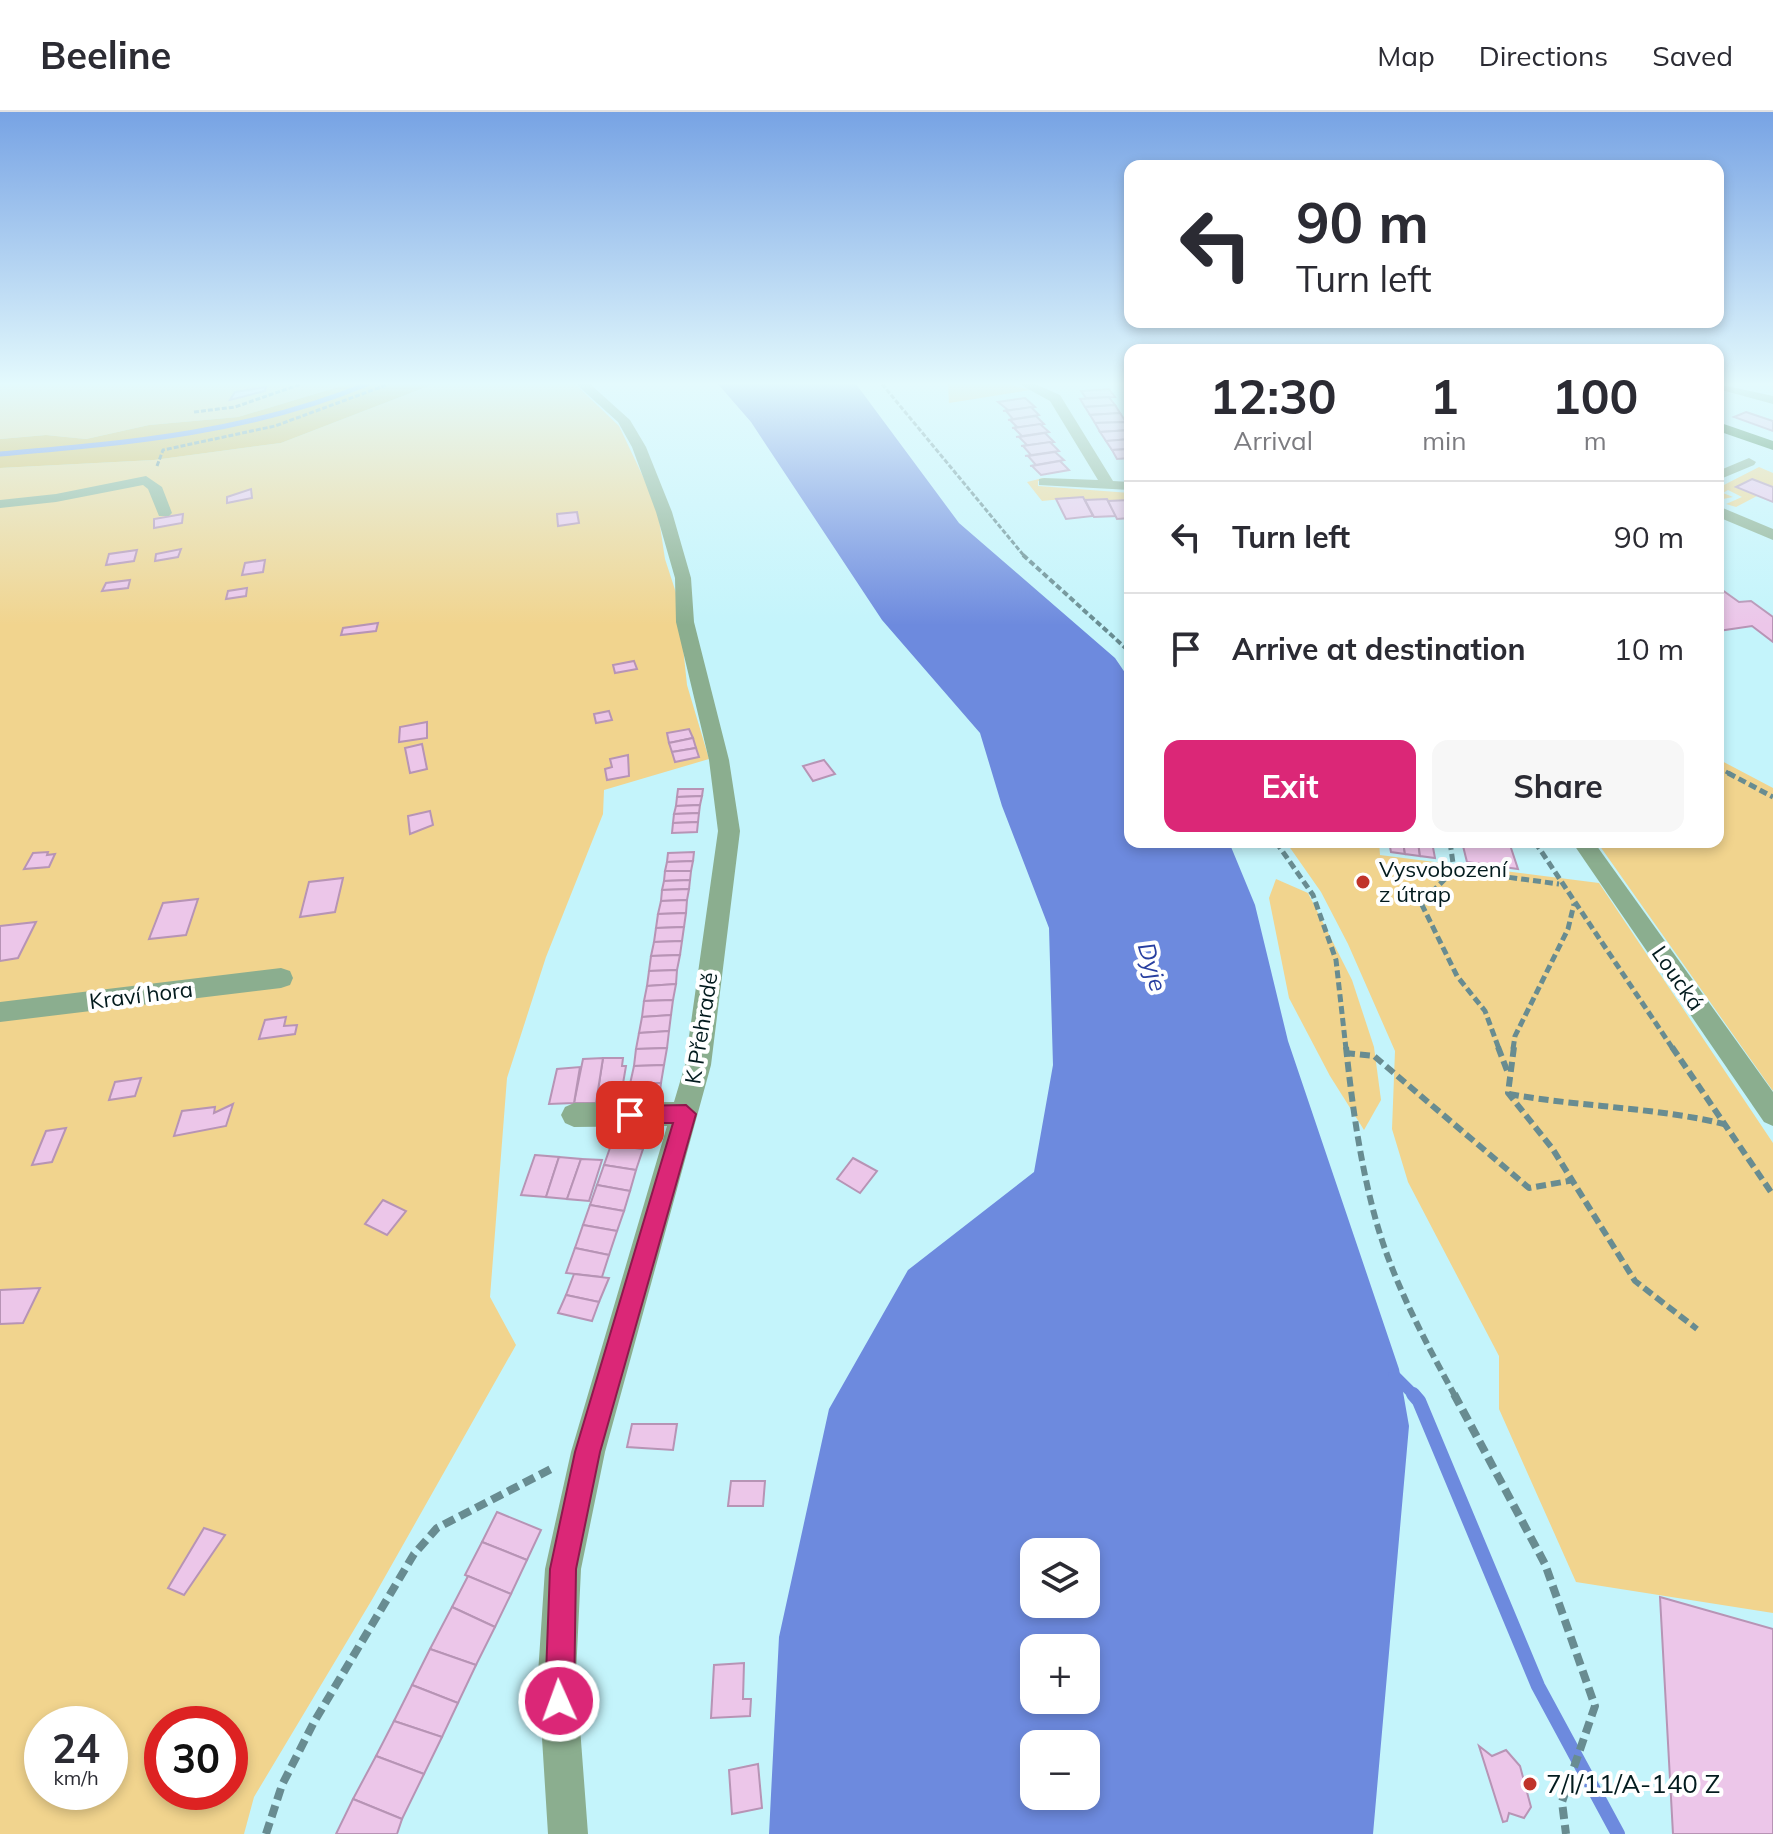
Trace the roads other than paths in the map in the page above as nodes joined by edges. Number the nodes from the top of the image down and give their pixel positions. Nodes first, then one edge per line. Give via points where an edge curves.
1 (646, 464) edge
2 (1096, 464) edge
3 (1743, 464) edge
4 (1724, 473) edge
5 (1044, 482) dead end
6 (1109, 486) junction
7 (1124, 486) edge
8 (0, 504) edge
9 (164, 513) dead end
10 (1724, 514) edge
11 (1773, 535) edge
12 (1587, 848) edge
13 (281, 978) dead end
14 (0, 1012) edge
15 (686, 1114) junction
16 (1773, 1114) edge
17 (574, 1115) dead end
18 (568, 1834) edge

1 - 15 street, K Přehradě via 683,578 685,622 719,760 729,831 698,1065
2 - 6 street
3 - 4 street
5 - 6 street
6 - 7 street
8 - 9 street via 146,480 153,483
10 - 11 street
12 - 16 street, Loucká
13 - 14 street, Kraví hora
15 - 17 street
15 - 18 street, K Přehradě via 588,1452 563,1569 557,1674

